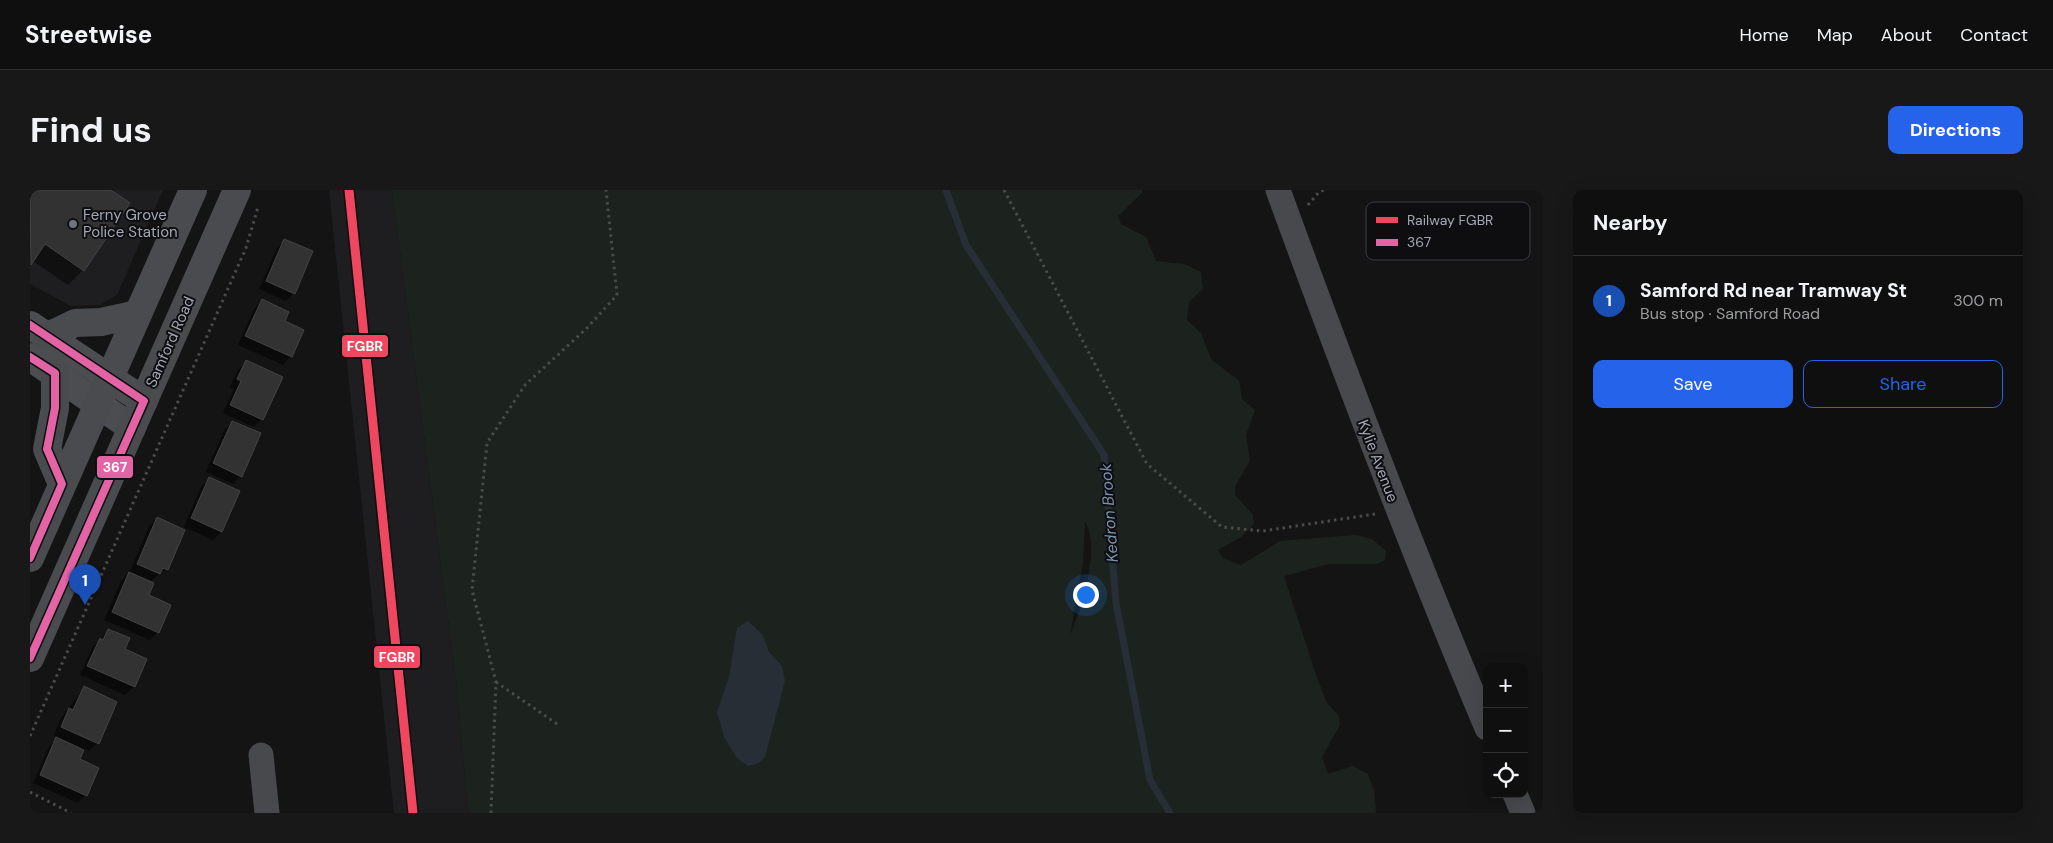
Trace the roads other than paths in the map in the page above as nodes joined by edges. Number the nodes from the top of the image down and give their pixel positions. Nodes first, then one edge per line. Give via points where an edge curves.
1 (193, 190) edge
2 (1278, 190) edge
3 (248, 196) edge
4 (138, 314) junction
5 (39, 331) edge
6 (30, 357) edge
7 (55, 373) junction
8 (110, 377) junction
9 (144, 401) junction
10 (98, 404) junction
11 (132, 428) junction
12 (62, 484) junction
13 (30, 558) edge
14 (30, 658) edge
15 (1483, 718) edge
16 (261, 755) dead end
17 (1517, 798) edge
18 (267, 813) edge
19 (1523, 813) edge

1 - 4 main road
2 - 15 street, Kylie Avenue via 1351,392
3 - 9 main road, Samford Road
4 - 5 main road
4 - 8 main road
5 - 8 street
6 - 7 street
7 - 10 street
7 - 12 main road via 55,408 47,449
8 - 9 street
8 - 10 main road
9 - 11 main road, Samford Road
10 - 11 street
10 - 12 main road
11 - 14 main road, Samford Road
12 - 13 main road
16 - 18 street
17 - 19 street

